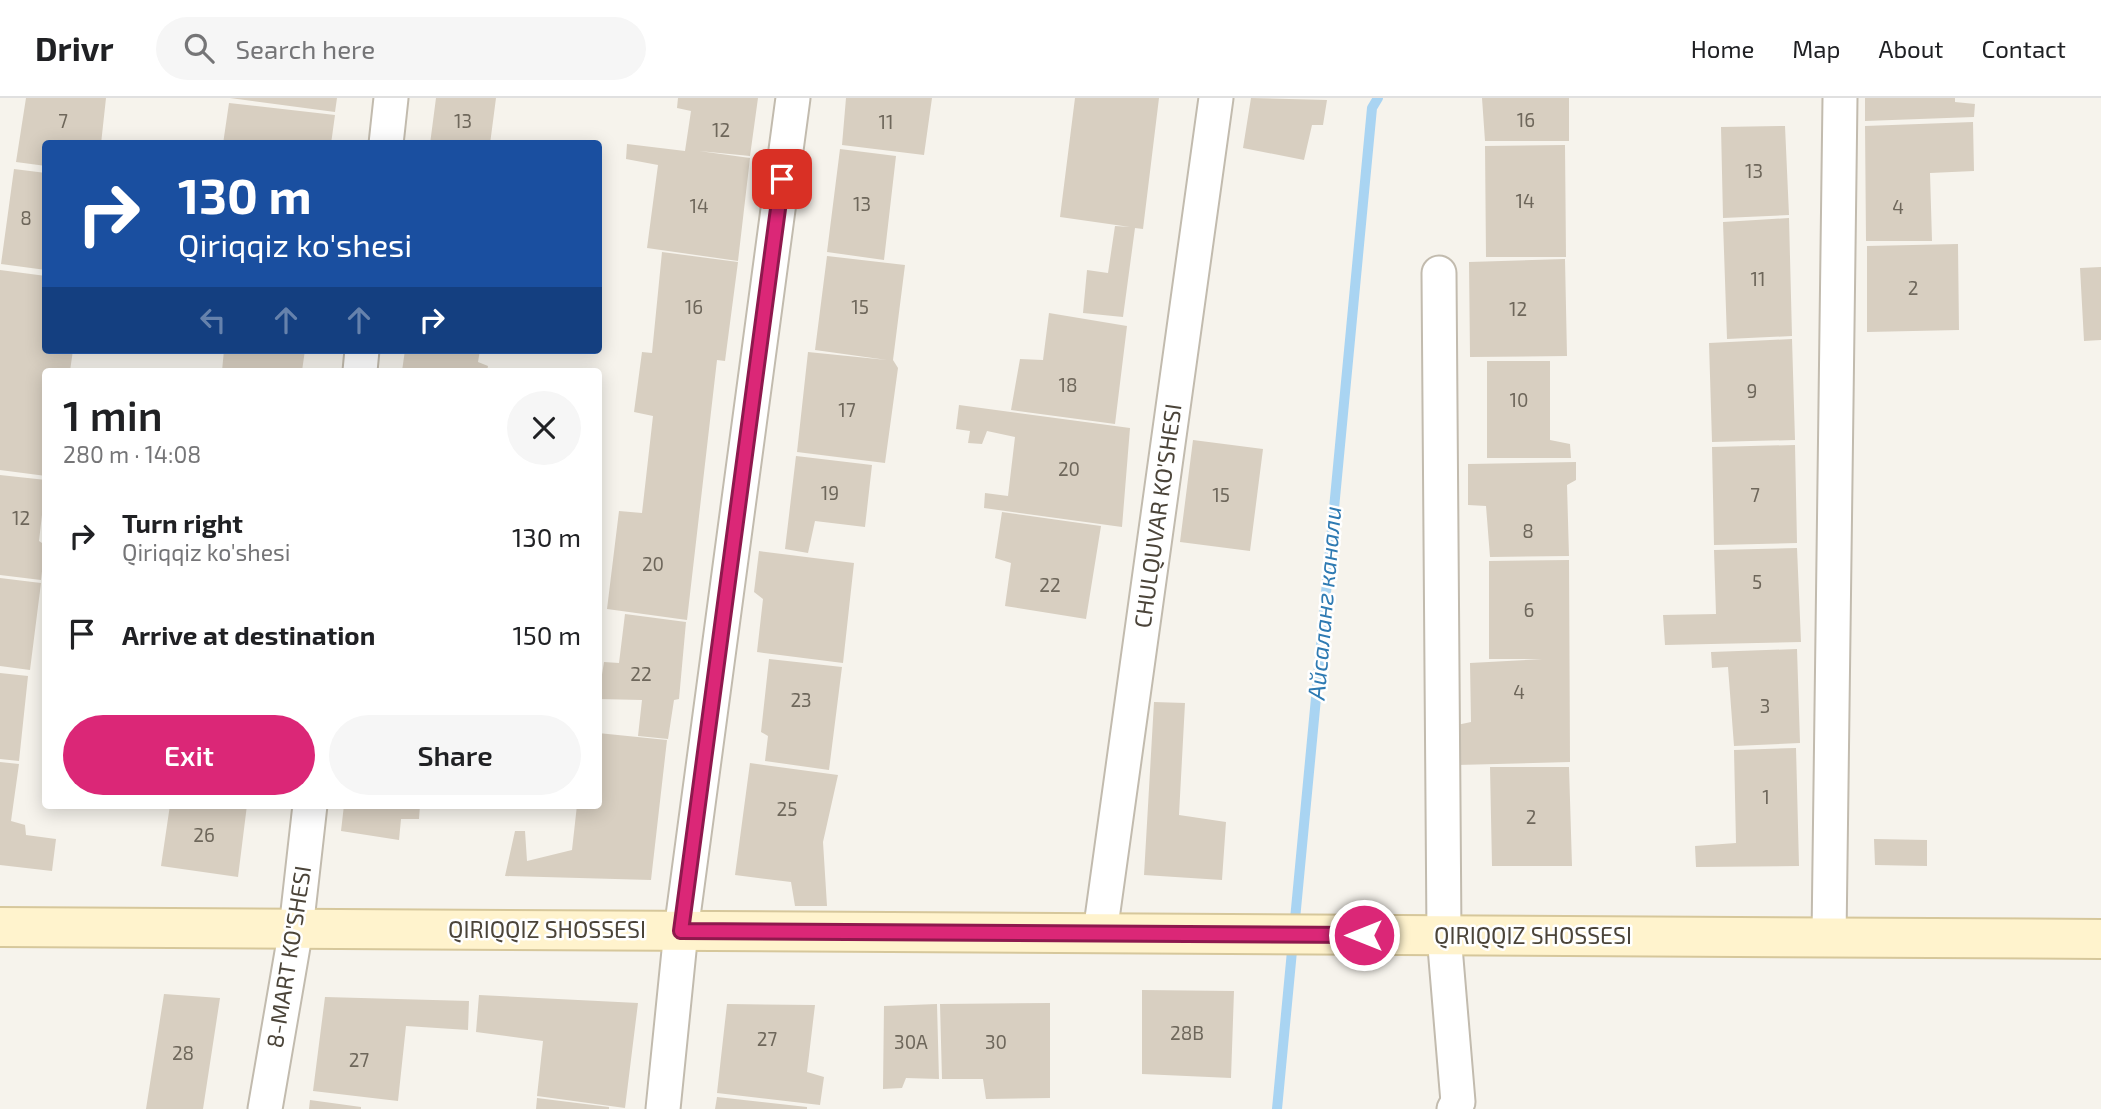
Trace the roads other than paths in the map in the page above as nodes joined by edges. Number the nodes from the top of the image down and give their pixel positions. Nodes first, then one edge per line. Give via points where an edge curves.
1 (391, 98) edge
2 (793, 98) edge
3 (1216, 98) edge
4 (1840, 98) edge
5 (386, 140) edge
6 (1439, 273) dead end
7 (310, 809) edge
8 (0, 927) edge
9 (296, 929) junction
10 (681, 931) junction
11 (1100, 933) junction
12 (1444, 935) junction
13 (1829, 938) junction
14 (2101, 939) edge
15 (265, 1109) edge
16 (663, 1109) edge
17 (1454, 1109) edge

1 - 5 street
2 - 10 street
3 - 11 street, CHULQUVAR KO'SHESI
4 - 13 street
6 - 12 street
7 - 9 street, 8-MART KO'SHESI
8 - 9 main road, QIRIQQIZ SHOSSESI
9 - 10 main road, QIRIQQIZ SHOSSESI
9 - 15 street, 8-MART KO'SHESI
10 - 11 main road, QIRIQQIZ SHOSSESI
10 - 16 street
11 - 12 main road, QIRIQQIZ SHOSSESI
12 - 13 main road, QIRIQQIZ SHOSSESI
12 - 17 street via 1458,1102
13 - 14 main road, QIRIQQIZ SHOSSESI

